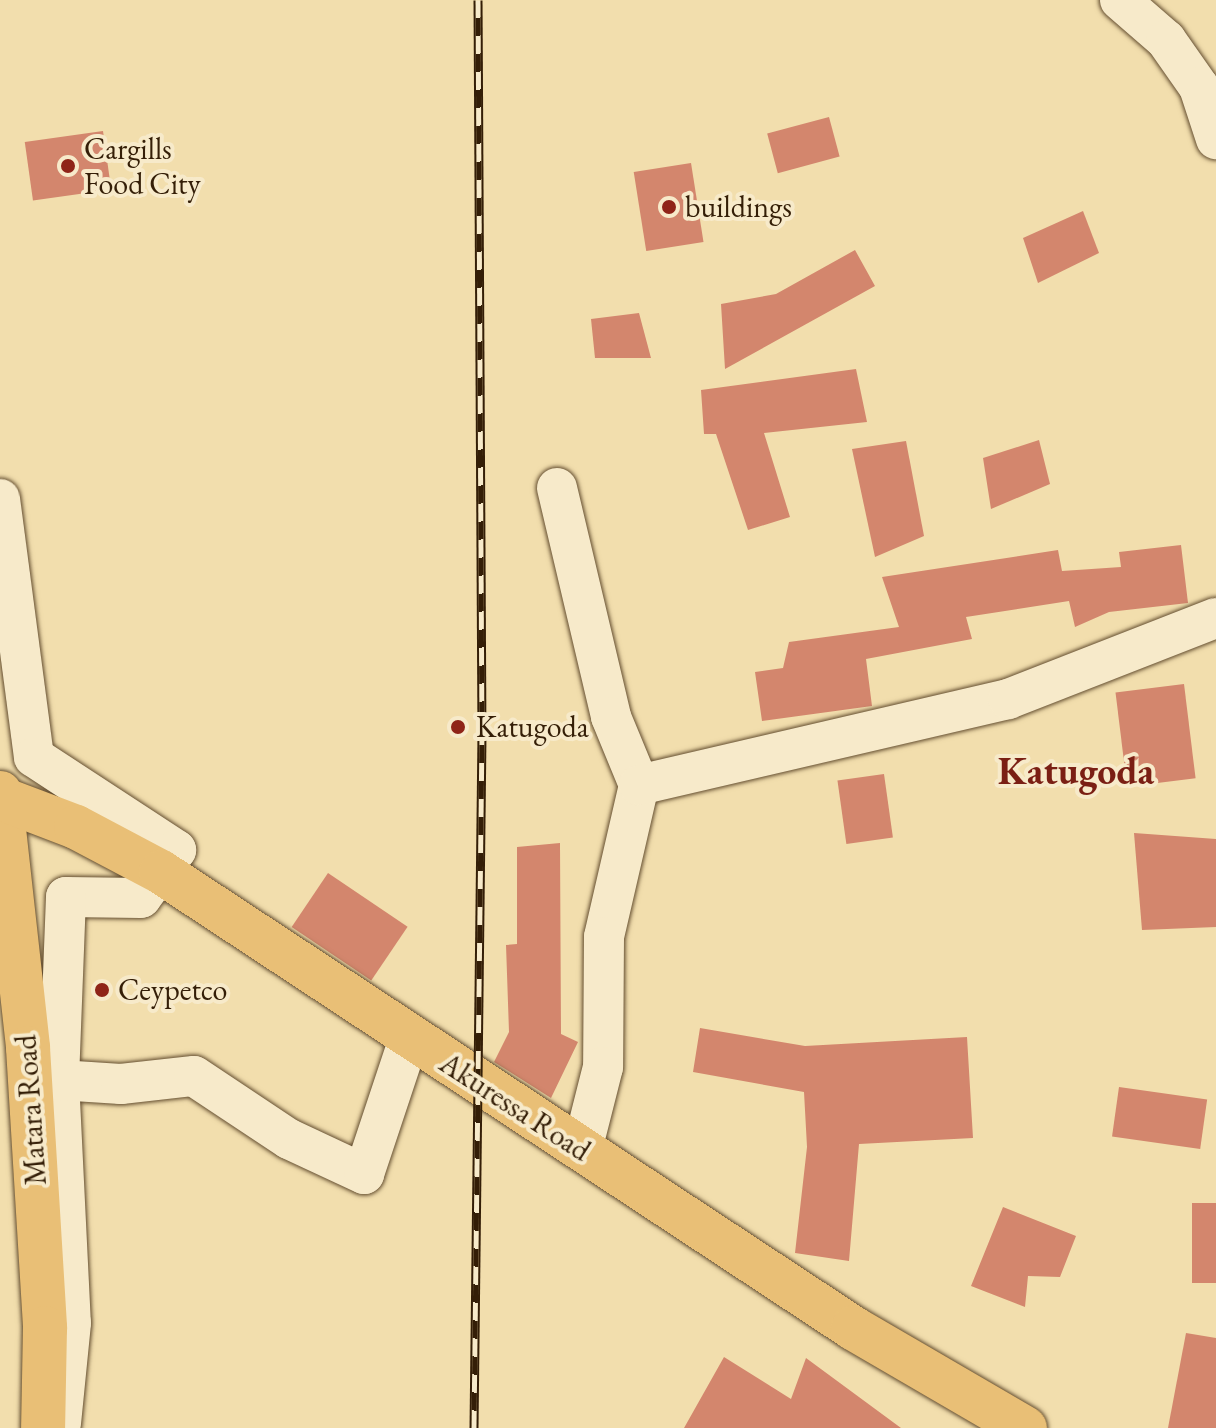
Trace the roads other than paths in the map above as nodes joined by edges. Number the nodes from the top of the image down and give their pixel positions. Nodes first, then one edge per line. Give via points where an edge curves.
1 (1120, 0) edge
2 (1216, 139) edge
3 (557, 488) dead end
4 (0, 499) edge
5 (1216, 618) edge
6 (639, 785) junction
7 (0, 795) edge
8 (161, 872) junction
9 (409, 1039) junction
10 (59, 1080) junction
11 (582, 1150) junction
12 (43, 1428) edge
13 (60, 1428) edge
14 (1025, 1428) edge

1 - 2 street via 1166,40 1199,87
3 - 6 street via 611,717
4 - 8 street via 34,757 176,850
5 - 6 street via 1008,699
6 - 11 street via 604,937 603,1067
7 - 8 highway, Akuressa Road
7 - 12 highway, Matara Road via 28,1048 45,1328
8 - 9 highway, Akuressa Road
8 - 10 street via 141,898 66,897
9 - 10 street via 364,1174 289,1139 194,1076 121,1084
9 - 11 highway, Akuressa Road
10 - 13 street via 71,1323
11 - 14 highway, Akuressa Road via 853,1328

